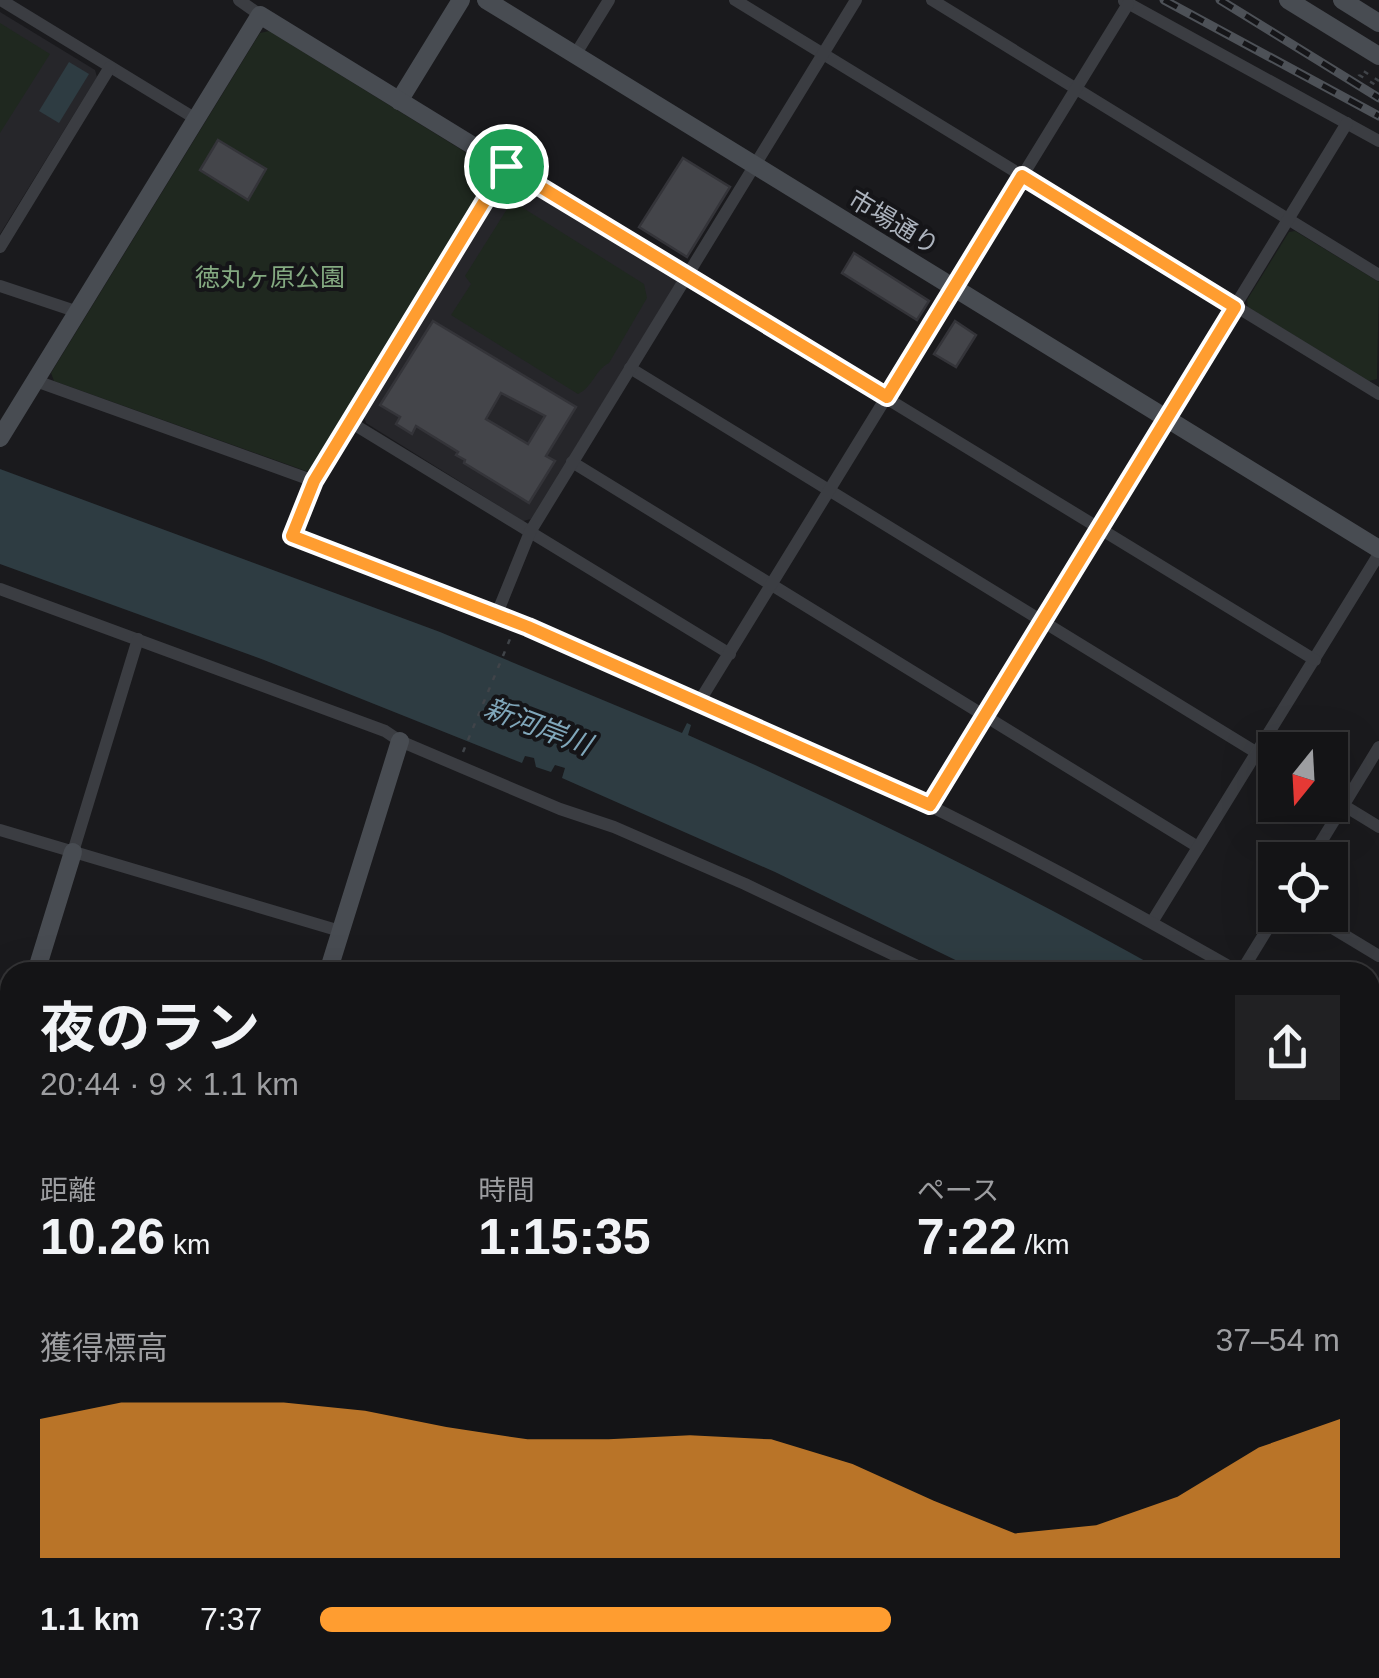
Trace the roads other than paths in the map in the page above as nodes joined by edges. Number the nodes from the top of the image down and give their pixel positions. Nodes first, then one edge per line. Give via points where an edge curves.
1 (2, 0) edge
2 (239, 0) edge
3 (461, 0) edge
4 (486, 0) edge
5 (609, 0) edge
6 (735, 0) edge
7 (856, 0) edge
8 (932, 0) edge
9 (1288, 0) edge
10 (1342, 0) edge
11 (1125, 2) edge
12 (260, 15) junction
13 (1379, 23) edge
14 (823, 54) junction
15 (575, 55) junction
16 (1379, 56) edge
17 (110, 67) junction
18 (1076, 89) junction
19 (399, 101) junction
20 (196, 119) junction
21 (1348, 124) junction
22 (1379, 140) edge
23 (506, 166) junction
24 (755, 166) junction
25 (1022, 176) junction
26 (1289, 219) junction
27 (0, 248) edge
28 (1379, 274) edge
29 (687, 275) junction
30 (0, 286) edge
31 (954, 288) junction
32 (1235, 307) junction
33 (78, 312) junction
34 (630, 368) junction
35 (36, 381) junction
36 (1378, 391) edge
37 (887, 397) junction
38 (1167, 418) junction
39 (350, 422) junction
40 (0, 438) edge
41 (572, 462) junction
42 (314, 481) junction
43 (830, 491) junction
44 (1100, 528) junction
45 (530, 532) junction
46 (1379, 551) edge
47 (772, 585) junction
48 (0, 589) edge
49 (496, 616) junction
50 (1043, 621) junction
51 (138, 639) junction
52 (730, 654) junction
53 (1315, 660) junction
54 (700, 702) junction
55 (984, 716) junction
56 (400, 741) junction
57 (1379, 747) edge
58 (1257, 754) junction
59 (1348, 798) edge
60 (930, 805) junction
61 (1348, 808) edge
62 (1379, 827) edge
63 (0, 830) edge
64 (1198, 847) junction
65 (73, 852) junction
66 (1152, 922) junction
67 (340, 932) junction
68 (1265, 932) edge
69 (1340, 932) edge
70 (1379, 956) edge
71 (39, 962) edge
72 (331, 962) edge
73 (908, 962) edge
74 (1222, 962) edge
75 (1246, 962) edge

1 - 17 street
2 - 12 street
3 - 19 street
4 - 15 street, 市場通り
5 - 15 street
6 - 14 street
7 - 14 street
8 - 18 street
9 - 16 street
10 - 13 street
11 - 18 street
11 - 21 street
12 - 19 street
12 - 20 street
14 - 24 street
14 - 25 street
15 - 24 street, 市場通り
17 - 20 street
17 - 27 street
18 - 25 street
18 - 26 street
19 - 23 street
20 - 33 street
21 - 22 street
21 - 26 street
23 - 29 street
23 - 39 street
24 - 29 street
24 - 31 street, 市場通り
25 - 31 street
25 - 32 street
26 - 28 street
26 - 32 street
29 - 34 street
29 - 37 street
30 - 33 street
31 - 37 street
31 - 38 street, 市場通り
32 - 36 street
32 - 38 street
33 - 35 street
34 - 41 street
34 - 43 street
35 - 40 street
35 - 42 street
37 - 43 street
37 - 44 street
38 - 44 street
38 - 46 street, 市場通り
39 - 42 street
39 - 45 street
41 - 45 street
41 - 47 street
42 - 49 street via 292,536
43 - 47 street
43 - 50 street
44 - 50 street
44 - 53 street
45 - 49 street
45 - 52 street
46 - 53 street
47 - 52 street
47 - 55 street
48 - 51 street
49 - 54 street
50 - 55 street
50 - 58 street
51 - 56 street
51 - 65 street
52 - 54 street
53 - 58 street
54 - 60 street
55 - 60 street
55 - 64 street
56 - 67 street
56 - 73 street via 614,827
57 - 59 street
58 - 64 street
60 - 66 street
61 - 62 street
63 - 65 street
64 - 66 street
65 - 67 street
65 - 71 street
66 - 74 street
67 - 72 street
68 - 75 street
69 - 70 street

